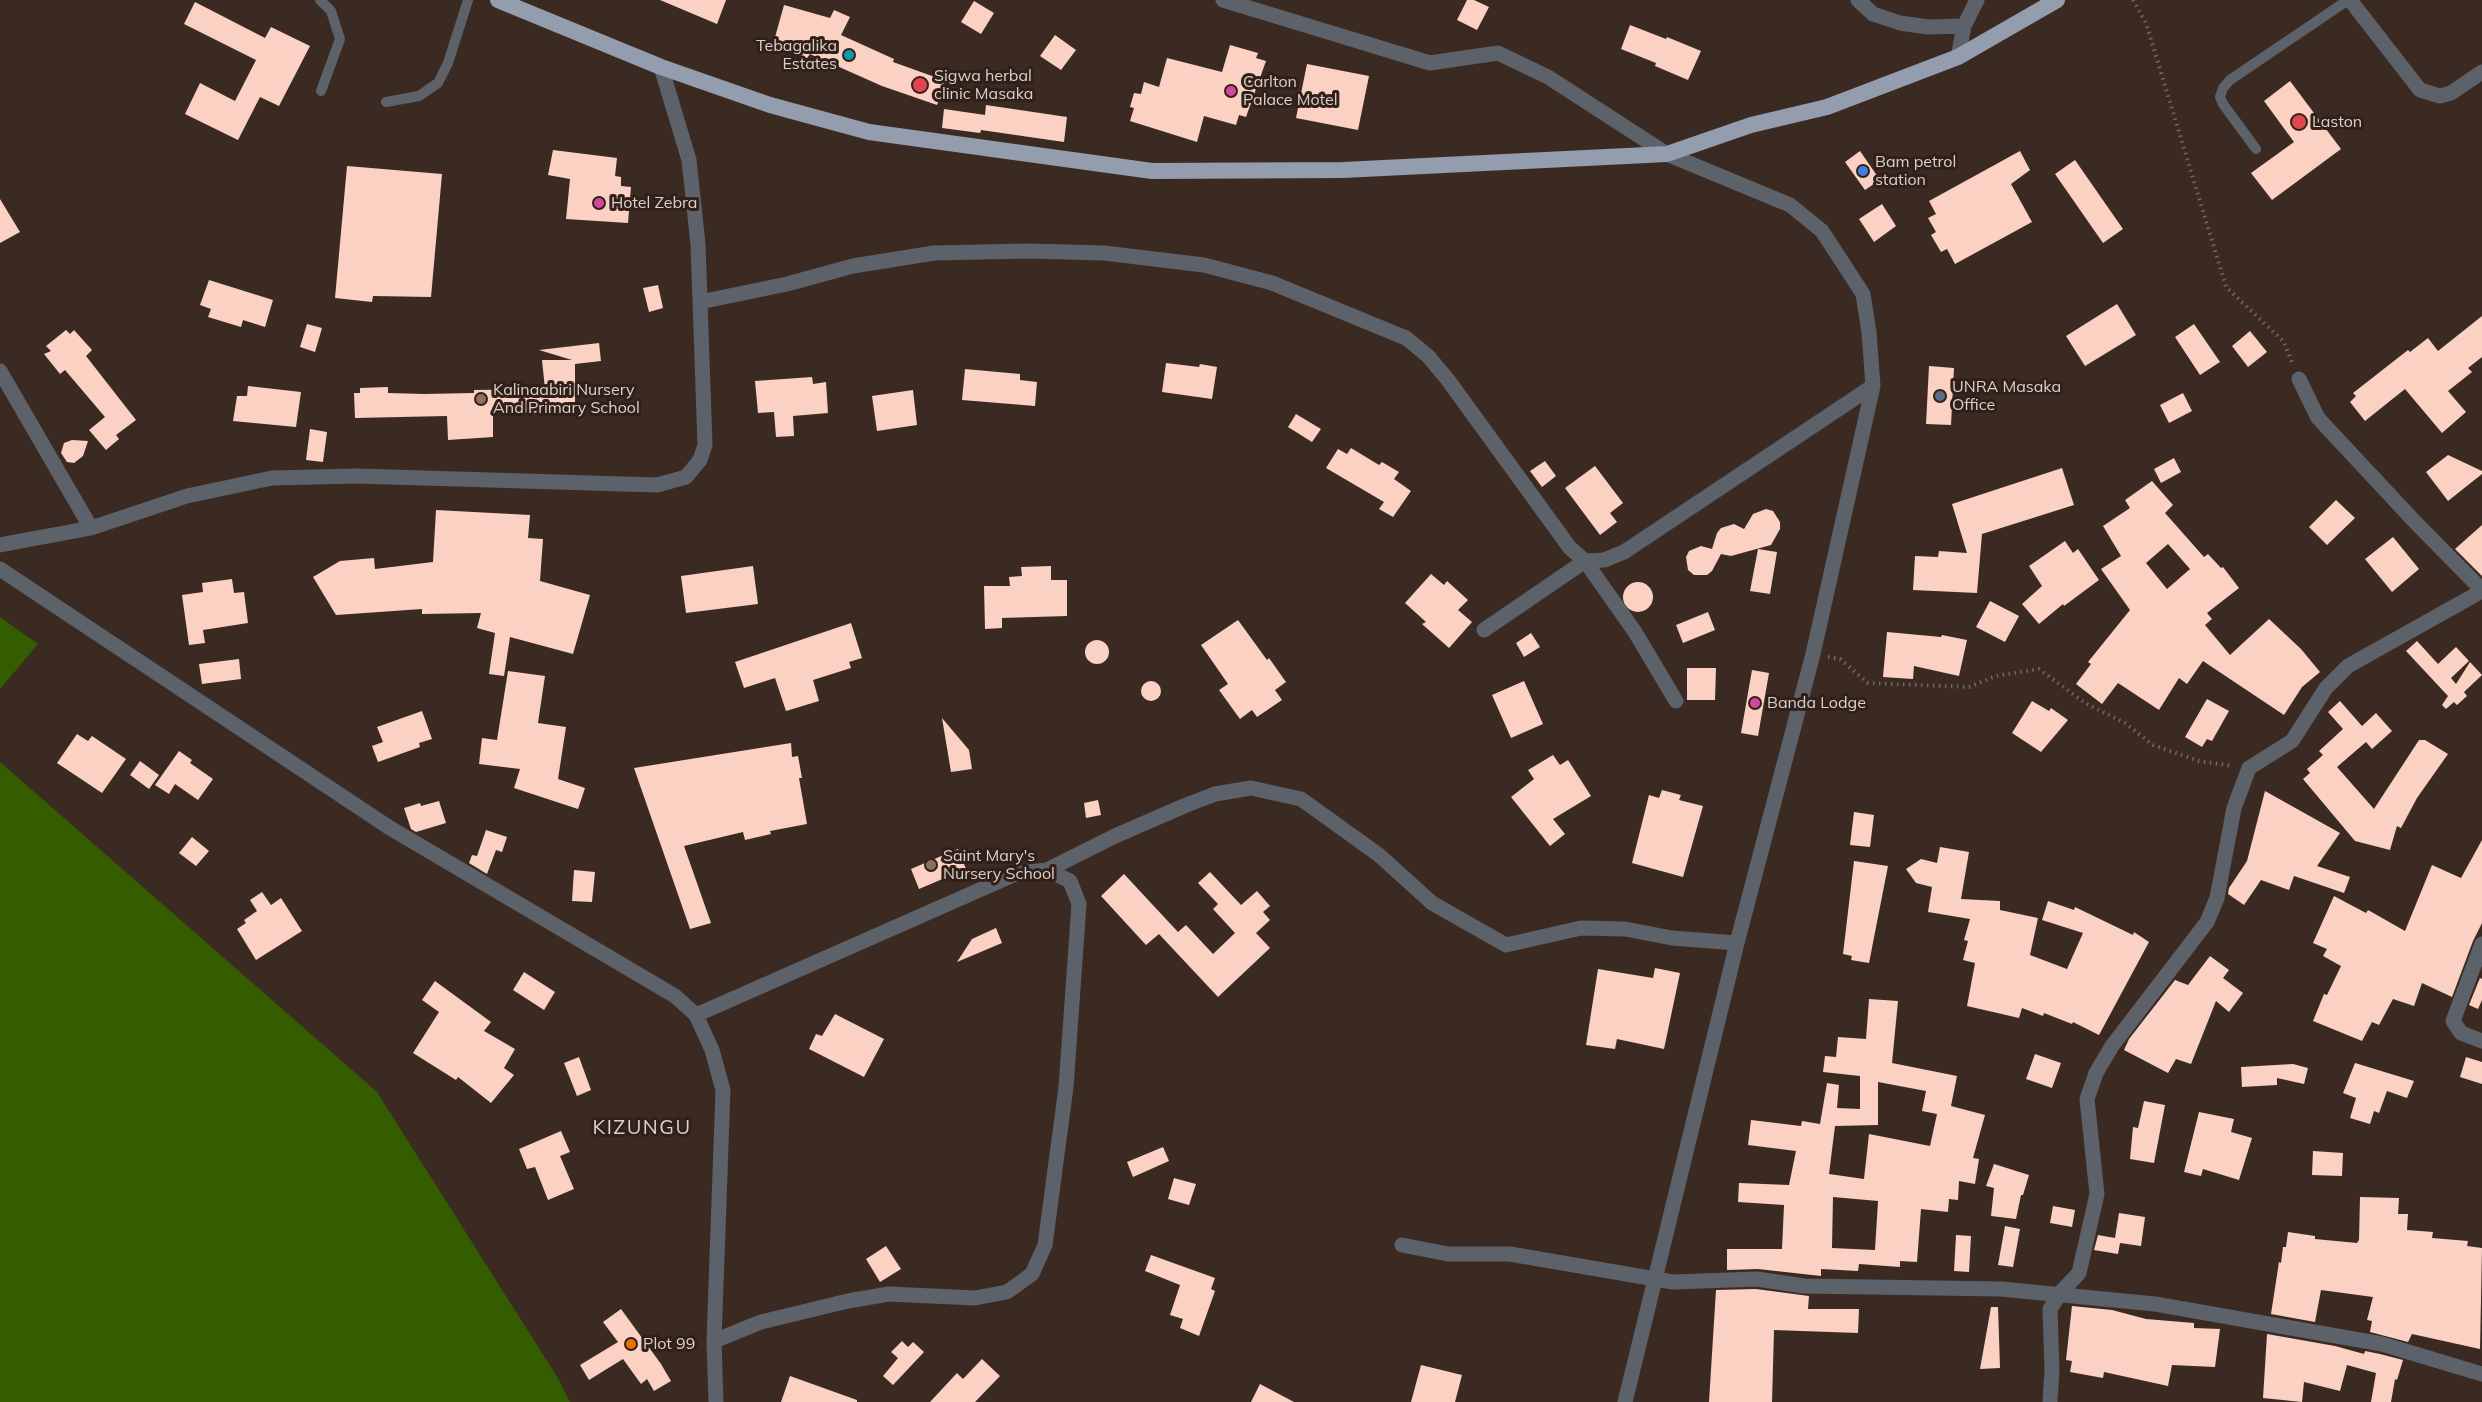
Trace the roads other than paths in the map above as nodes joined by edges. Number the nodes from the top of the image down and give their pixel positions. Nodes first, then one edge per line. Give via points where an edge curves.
1 (320, 0) edge
2 (468, 0) edge
3 (498, 0) edge
4 (1223, 0) edge
5 (1858, 0) edge
6 (1977, 0) edge
7 (2057, 0) edge
8 (2349, 0) edge
9 (1964, 26) junction
10 (1958, 57) junction
11 (661, 67) junction
12 (2482, 72) edge
13 (321, 91) dead end
14 (386, 102) dead end
15 (2256, 149) dead end
16 (1667, 154) junction
17 (700, 302) junction
18 (0, 371) edge
19 (2299, 379) road end
20 (1873, 386) junction
21 (91, 528) junction
22 (0, 545) edge
23 (1585, 561) junction
24 (0, 569) edge
25 (2482, 591) edge
26 (1484, 630) dead end
27 (1676, 701) dead end
28 (1047, 870) junction
29 (1737, 943) junction
30 (2482, 944) edge
31 (696, 1015) junction
32 (2482, 1041) edge
33 (1402, 1245) dead end
34 (1657, 1277) junction
35 (2060, 1294) junction
36 (714, 1341) junction
37 (2482, 1374) edge
38 (716, 1402) edge
39 (1625, 1402) edge
40 (2050, 1402) edge

1 - 13 lane via 331,11 340,39
2 - 14 lane via 438,83 419,96
3 - 11 highway
4 - 16 street via 1430,63 1498,53 1548,77
5 - 9 street via 1873,14 1900,23
6 - 9 street
7 - 10 highway
8 - 12 street via 2420,90 2440,96 2451,93
8 - 15 lane via 2223,88 2223,104
9 - 10 street
10 - 16 highway via 1827,107 1750,125
11 - 16 highway via 770,105 869,132 1152,171 1343,170
11 - 17 street via 689,160
16 - 20 street via 1790,205 1822,231 1863,294
17 - 21 street via 705,445 700,460 686,477 657,485 356,476 272,478 187,496
17 - 23 street via 853,266 934,253 1104,254 1204,265 1272,282 1406,338 1428,356 1570,548
18 - 21 street
19 - 25 street via 2318,418
20 - 23 street via 1624,552 1604,560
20 - 29 street via 1813,654
21 - 22 street
23 - 26 street
23 - 27 street via 1635,632
24 - 31 street via 390,828 675,996
25 - 35 street via 2348,666 2326,688 2292,741 2248,768 2234,808 2217,898 2207,922 2112,1046 2096,1073 2087,1099 2097,1194 2079,1273
28 - 29 street via 1184,806 1215,794 1251,788 1301,799 1379,855 1432,903 1506,945 1581,928 1625,929 1672,938
28 - 31 street via 1018,873
28 - 36 street via 1070,881 1079,904 1066,1087 1045,1245 1032,1274 1007,1292 975,1298 889,1294 858,1299 761,1322
29 - 34 street
30 - 32 street via 2453,1021 2461,1033
31 - 36 street via 712,1050 723,1090
33 - 34 street via 1448,1254 1510,1254
34 - 35 street via 1673,1282 1757,1279 1804,1286 2001,1289
34 - 39 street
35 - 37 street via 2155,1304 2382,1344
35 - 40 street via 2050,1309
36 - 38 street

